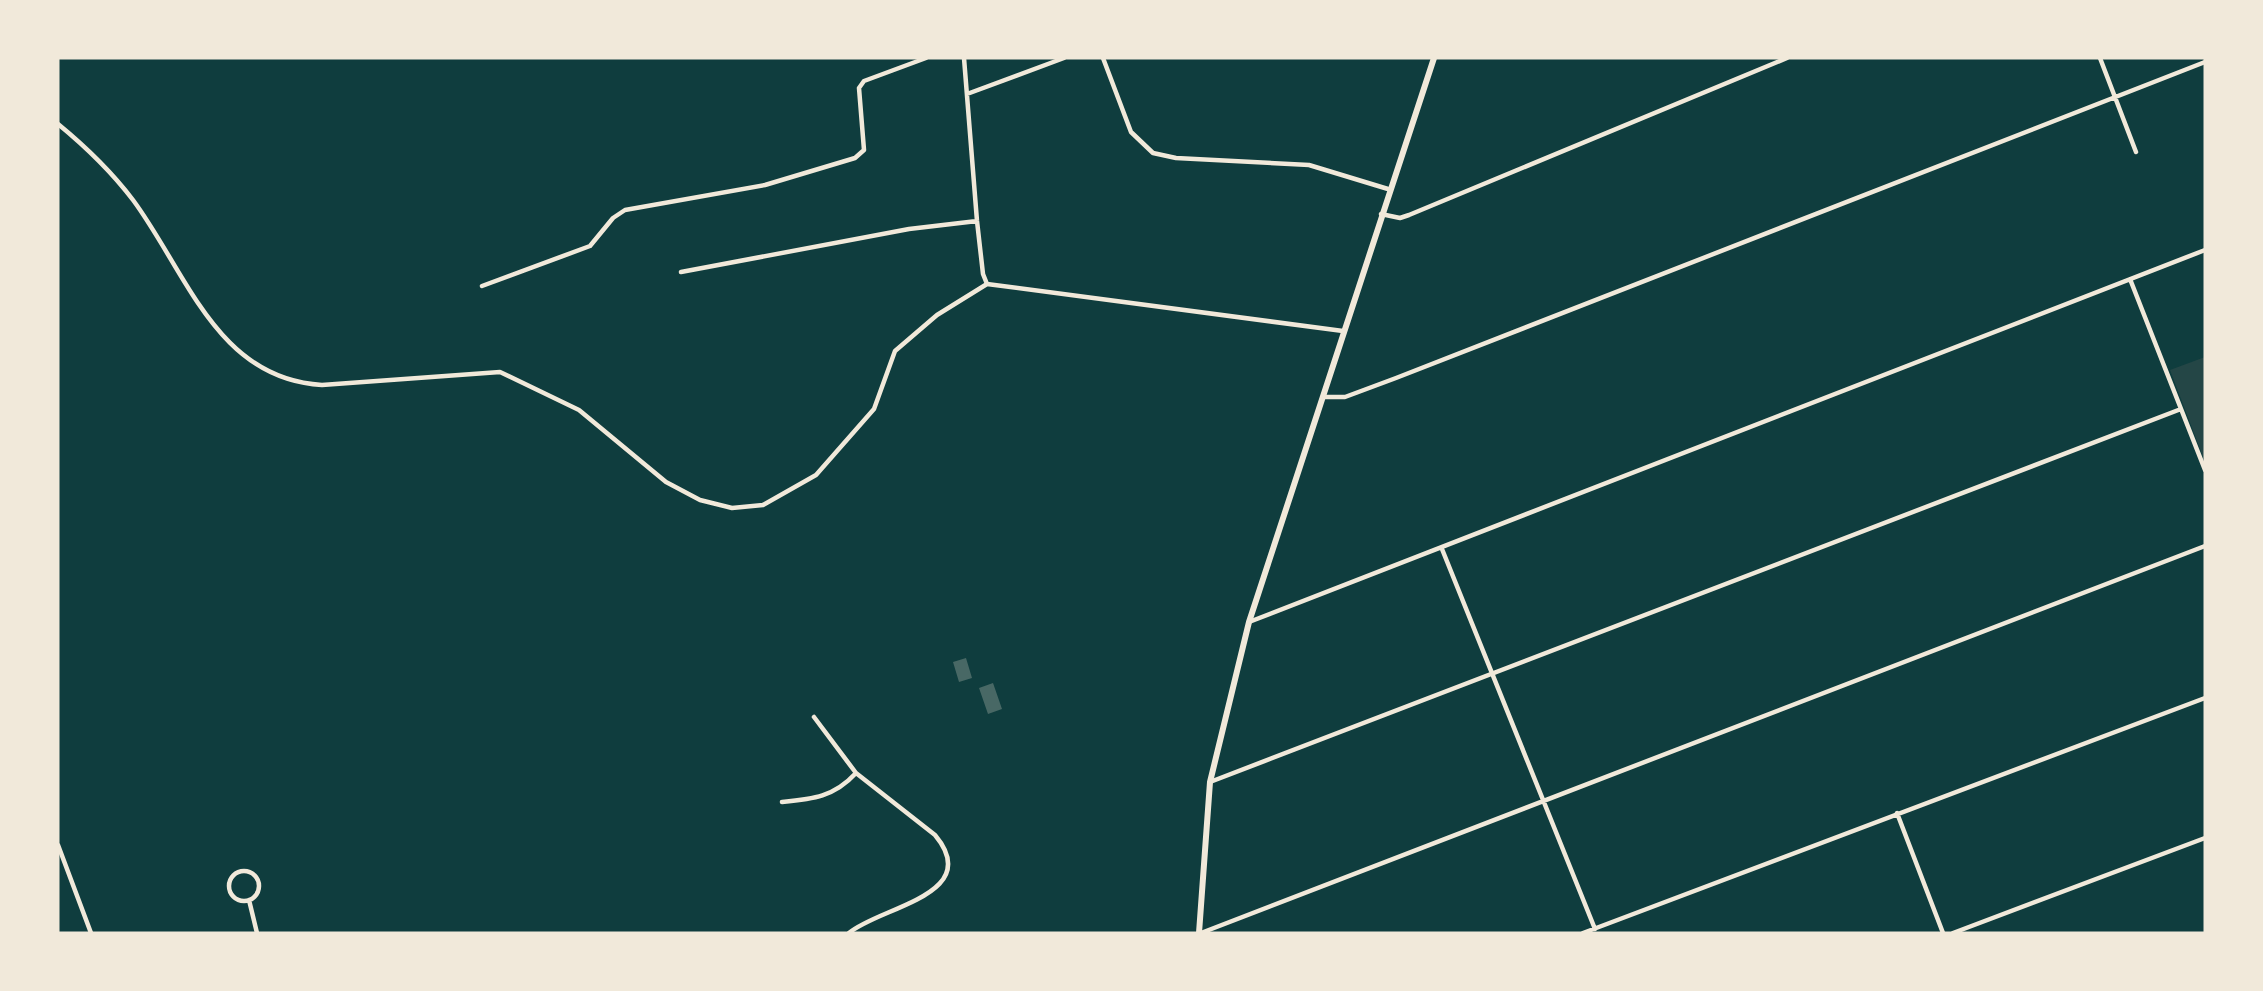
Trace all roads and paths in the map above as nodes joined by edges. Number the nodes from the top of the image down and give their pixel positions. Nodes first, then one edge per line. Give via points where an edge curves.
1 (926, 58) edge
2 (964, 58) edge
3 (1064, 58) edge
4 (1103, 58) edge
5 (1434, 58) edge
6 (1787, 58) edge
7 (2100, 58) edge
8 (2205, 62) edge
9 (967, 94) junction
10 (2115, 97) junction
11 (58, 124) edge
12 (2136, 152) dead end
13 (1388, 190) junction
14 (1381, 213) junction
15 (977, 221) junction
16 (2205, 250) edge
17 (681, 272) dead end
18 (2130, 279) junction
19 (987, 284) junction
20 (482, 286) dead end
21 (1343, 331) junction
22 (1322, 397) junction
23 (2181, 409) junction
24 (2205, 470) edge
25 (2205, 546) edge
26 (1442, 549) junction
27 (1248, 622) junction
28 (1493, 674) junction
29 (2205, 698) edge
30 (814, 717) dead end
31 (856, 773) junction
32 (1210, 782) junction
33 (1544, 800) junction
34 (782, 802) dead end
35 (1897, 813) junction
36 (2205, 838) edge
37 (58, 845) edge
38 (249, 900) junction
39 (1595, 929) junction
40 (91, 933) edge
41 (257, 933) edge
42 (849, 933) edge
43 (1200, 933) edge
44 (1583, 933) edge
45 (1943, 933) edge
46 (1953, 933) edge

1 - 20 street via 863,82 859,88 863,150 855,158 779,182 625,210 590,246
2 - 9 street
3 - 9 street
4 - 13 street via 1131,132 1153,153 1309,165
5 - 13 main road
6 - 14 street via 1409,215 1400,218
7 - 10 street
8 - 10 street
9 - 15 street
10 - 12 street
10 - 22 street via 1383,383 1345,397
11 - 19 street via 124,189 218,331 253,365 294,381 322,385 500,372 579,410 666,482 700,500 732,508 763,505 816,475 874,408 895,351 937,315
13 - 14 main road
14 - 21 main road
15 - 17 street via 909,229
15 - 19 street
16 - 18 street
18 - 23 street
18 - 26 street
19 - 21 street
21 - 22 main road
22 - 27 main road
23 - 24 street
23 - 28 street
25 - 33 street
26 - 27 street
26 - 28 street
27 - 32 main road
28 - 32 street
28 - 33 street
29 - 35 street
30 - 31 street
31 - 34 street via 825,797
31 - 42 street via 940,841 948,861 946,876 930,893
32 - 43 main road
33 - 39 street
33 - 43 street
35 - 39 street
35 - 45 street
36 - 46 street
37 - 40 street
38 - 38 street via 259,890 258,880 248,871 238,871 229,882 230,891 236,899
38 - 41 street
39 - 44 street

